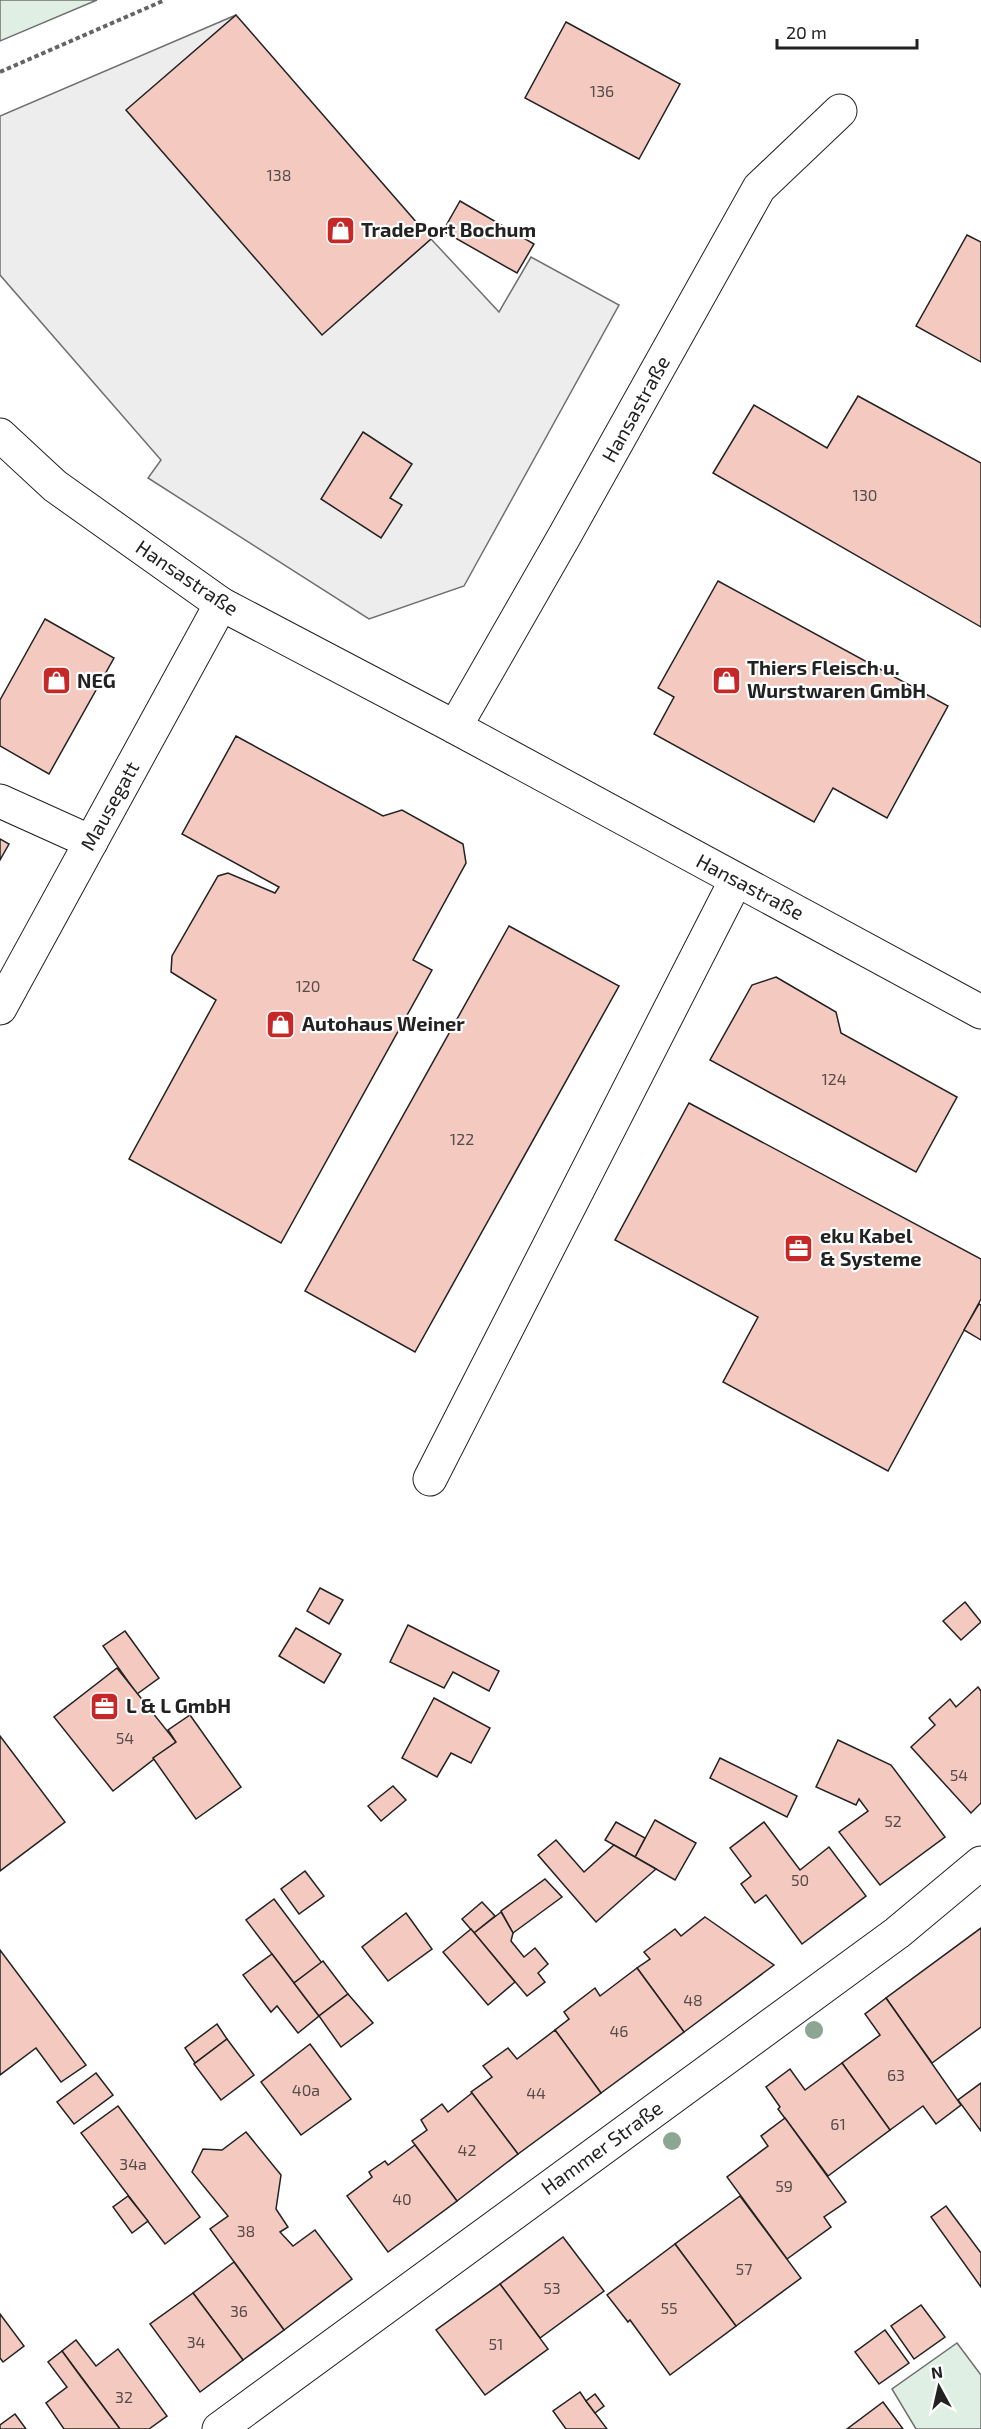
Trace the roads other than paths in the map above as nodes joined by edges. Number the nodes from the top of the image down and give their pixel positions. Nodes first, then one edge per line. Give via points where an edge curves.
1 (840, 111) dead end
2 (0, 435) edge
3 (221, 604) junction
4 (455, 727) junction
5 (0, 801) edge
6 (91, 842) junction
7 (736, 880) junction
8 (0, 1008) edge
9 (981, 1012) edge
10 (430, 1479) dead end
11 (981, 1863) edge
12 (219, 2429) edge

1 - 4 street, Hansastraße via 759,189
2 - 3 street, Hansastraße via 56,486
3 - 4 street, Hansastraße
3 - 6 street, Mausegatt
4 - 7 street, Hansastraße
5 - 6 street
6 - 8 street, Mausegatt
7 - 9 street, Hansastraße
7 - 10 street
11 - 12 street, Hammer Straße via 897,1933

